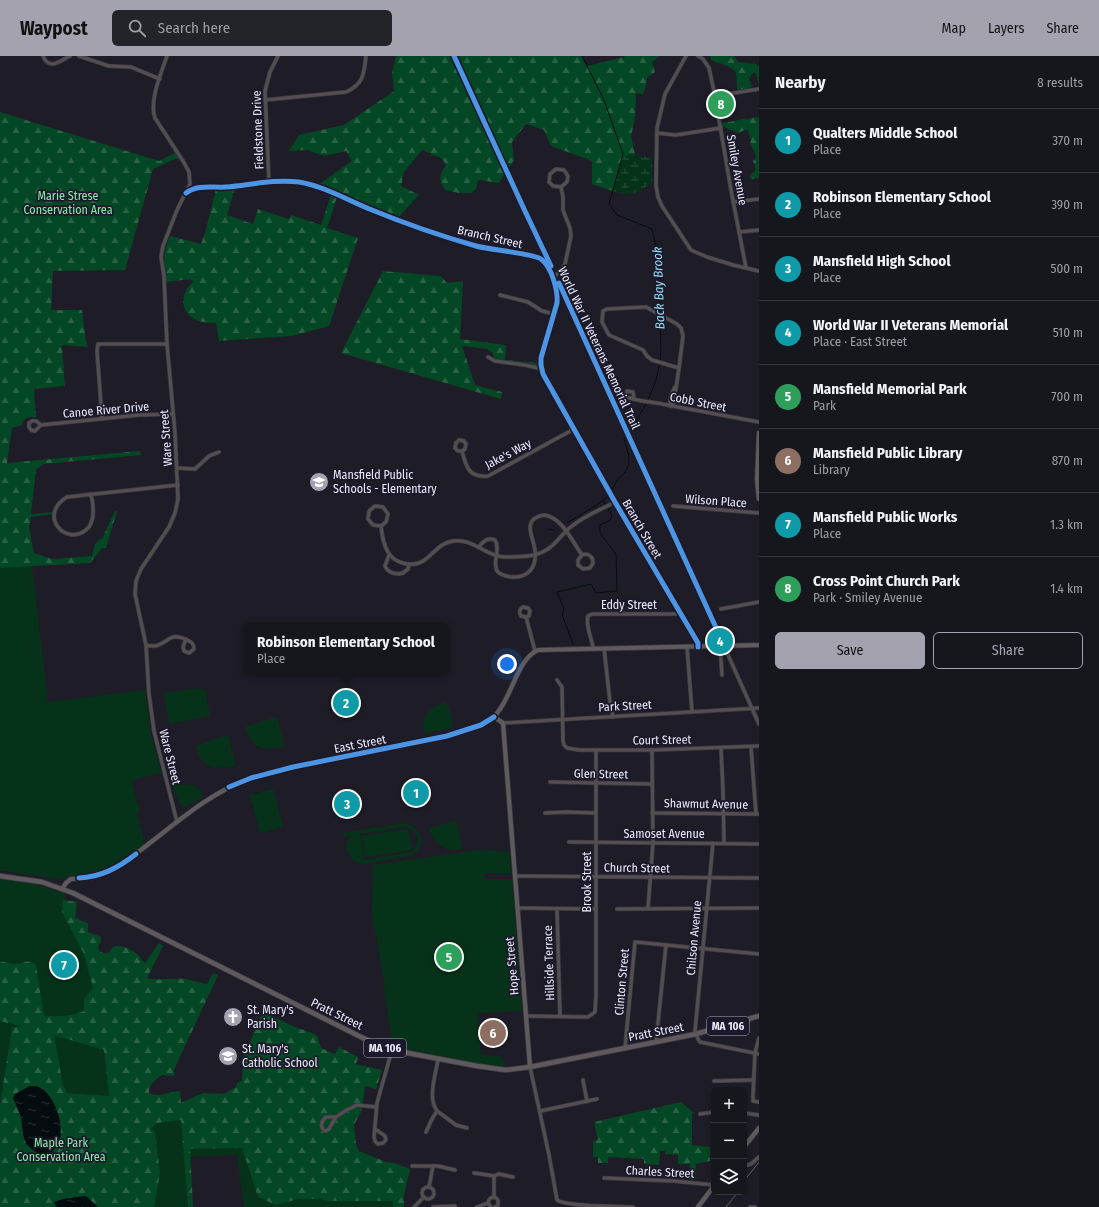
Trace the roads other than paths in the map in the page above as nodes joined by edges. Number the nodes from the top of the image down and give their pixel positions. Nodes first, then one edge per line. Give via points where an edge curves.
1 (43, 56) edge
2 (70, 56) edge
3 (80, 56) edge
4 (167, 56) edge
5 (278, 56) edge
6 (366, 56) edge
7 (686, 56) edge
8 (698, 56) edge
9 (160, 79) junction
10 (759, 89) edge
11 (715, 96) junction
12 (266, 100) junction
13 (721, 128) junction
14 (657, 133) junction
15 (269, 182) junction
16 (190, 184) junction
17 (202, 187) junction
18 (561, 187) junction
19 (186, 193) junction
20 (759, 199) edge
21 (733, 202) junction
22 (759, 230) edge
23 (739, 232) junction
24 (746, 268) junction
25 (759, 271) edge
26 (552, 278) junction
27 (500, 295) dead end
28 (554, 314) junction
29 (167, 344) junction
30 (488, 357) dead end
31 (678, 368) junction
32 (542, 369) junction
33 (634, 399) dead end
34 (671, 406) junction
35 (173, 414) junction
36 (102, 418) junction
37 (759, 422) edge
38 (41, 424) dead end
39 (574, 429) junction
40 (759, 433) edge
41 (462, 451) dead end
42 (219, 452) dead end
43 (177, 468) junction
44 (758, 480) edge
45 (178, 485) junction
46 (90, 494) junction
47 (759, 499) edge
48 (615, 502) junction
49 (673, 506) dead end
50 (759, 513) edge
51 (381, 526) junction
52 (566, 531) junction
53 (479, 548) junction
54 (389, 555) junction
55 (582, 555) junction
56 (497, 556) junction
57 (534, 556) junction
58 (409, 564) junction
59 (759, 602) edge
60 (721, 609) dead end
61 (680, 614) junction
62 (526, 618) dead end
63 (186, 639) junction
64 (759, 644) edge
65 (146, 645) junction
66 (722, 646) junction
67 (687, 647) junction
68 (698, 647) junction
69 (592, 648) junction
70 (604, 648) junction
71 (535, 651) junction
72 (722, 675) dead end
73 (557, 680) dead end
74 (752, 708) junction
75 (759, 708) edge
76 (692, 712) junction
77 (494, 717) junction
78 (613, 717) junction
79 (564, 719) junction
80 (502, 723) junction
81 (759, 724) edge
82 (751, 746) junction
83 (759, 746) edge
84 (721, 748) junction
85 (596, 750) junction
86 (652, 750) junction
87 (550, 782) dead end
88 (597, 783) junction
89 (652, 784) junction
90 (596, 813) junction
91 (652, 813) junction
92 (545, 814) dead end
93 (723, 814) junction
94 (758, 814) edge
95 (177, 822) junction
96 (569, 842) dead end
97 (596, 843) junction
98 (653, 843) junction
99 (712, 843) junction
100 (724, 843) junction
101 (759, 844) edge
102 (0, 876) edge
103 (515, 876) junction
104 (597, 876) junction
105 (650, 877) junction
106 (709, 878) junction
107 (759, 878) edge
108 (62, 889) junction
109 (517, 908) junction
110 (596, 908) junction
111 (648, 908) junction
112 (706, 908) junction
113 (759, 908) edge
114 (557, 909) junction
115 (617, 909) dead end
116 (666, 945) junction
117 (702, 949) junction
118 (759, 954) edge
119 (526, 1016) junction
120 (560, 1016) junction
121 (759, 1016) edge
122 (696, 1034) junction
123 (759, 1038) edge
124 (656, 1042) junction
125 (625, 1048) junction
126 (392, 1050) junction
127 (757, 1053) edge
128 (438, 1059) junction
129 (530, 1067) junction
130 (583, 1080) dead end
131 (753, 1080) junction
132 (714, 1081) dead end
133 (597, 1099) dead end
134 (587, 1101) junction
135 (759, 1102) edge
136 (376, 1106) junction
137 (437, 1111) junction
138 (540, 1111) junction
139 (711, 1112) edge
140 (700, 1114) dead end
141 (747, 1114) edge
142 (759, 1114) edge
143 (336, 1117) junction
144 (467, 1128) dead end
145 (759, 1128) edge
146 (375, 1129) junction
147 (426, 1132) dead end
148 (747, 1143) edge
149 (759, 1157) edge
150 (747, 1165) edge
151 (412, 1166) dead end
152 (433, 1166) junction
153 (455, 1170) dead end
154 (474, 1173) dead end
155 (494, 1176) junction
156 (513, 1177) dead end
157 (604, 1178) dead end
158 (711, 1185) edge
159 (429, 1187) junction
160 (711, 1189) edge
161 (424, 1197) junction
162 (494, 1197) junction
163 (431, 1198) junction
164 (488, 1203) junction
165 (455, 1206) edge
166 (414, 1207) edge
167 (433, 1207) edge
168 (477, 1207) edge
169 (491, 1207) edge
170 (495, 1207) edge
171 (591, 1207) edge
172 (633, 1207) edge
173 (698, 1207) edge
174 (750, 1207) edge
175 (755, 1207) edge

1 - 2 street via 49,64
3 - 9 street via 109,66 131,67
4 - 9 street
5 - 12 street, Fieldstone Drive via 267,80
6 - 12 street via 361,82 346,92
7 - 14 street via 665,94
8 - 11 street, Smiley Avenue via 709,68
9 - 16 street via 153,111 189,172
10 - 11 street
11 - 13 street, Smiley Avenue
12 - 15 street, Fieldstone Drive
13 - 14 street via 676,135
13 - 21 street, Smiley Avenue
14 - 24 street via 658,197 691,250
15 - 17 street, Branch Street
15 - 26 street, Branch Street via 306,184 346,198 370,210 476,246 537,257 544,263
16 - 17 street, Branch Street
16 - 19 street, Ware Street
17 - 19 street, Branch Street via 192,188
18 - 18 street via 567,182 568,176 564,170 556,169 550,174 550,182 553,186
18 - 26 street via 570,236 565,264
19 - 29 street, Ware Street via 162,250
20 - 21 street
21 - 23 street, Smiley Avenue
22 - 23 street
23 - 24 street, Smiley Avenue
24 - 25 street
26 - 28 street, Branch Street via 558,297
27 - 28 street via 529,303 542,311
28 - 32 street, Branch Street via 541,358
29 - 35 street, Ware Street
29 - 36 street via 98,344
30 - 32 street via 495,361
31 - 31 street via 683,340 677,324 646,307 603,311 602,322 608,334 643,350 649,358
31 - 34 street via 674,402
32 - 39 street, Branch Street
33 - 34 street, Cobb Street
34 - 37 street, Cobb Street
35 - 36 street, Canoe River Drive
35 - 43 street, Ware Street
36 - 38 street, Canoe River Drive
39 - 41 street, Jake's Way via 488,476 476,475 468,470
39 - 48 street, Branch Street
40 - 44 main road
42 - 43 street via 209,456 197,467
43 - 45 street, Ware Street
44 - 47 main road
45 - 46 street
45 - 65 street, Ware Street via 178,499 169,527 136,581 135,599
46 - 46 street via 67,497 60,501 54,514 62,532 81,534 89,527 93,512
48 - 52 street
48 - 61 street, Branch Street
49 - 50 street, Wilson Place
51 - 51 street via 386,522 388,514 384,507 375,506 369,511 368,519 373,525
51 - 54 street
52 - 55 street
52 - 57 street via 546,550
52 - 57 street via 550,516 544,514 536,518 530,529
53 - 56 street
53 - 56 street via 487,539 494,539 497,544
53 - 58 street via 462,541 446,542 421,562
54 - 58 street
54 - 58 street via 385,566 392,573 403,574
55 - 55 street via 588,554 592,559 590,568 583,569 578,565
56 - 57 street
56 - 57 street via 498,572 513,577 525,575 530,571
59 - 60 street
61 - 68 street, Branch Street
61 - 69 street, Eddy Street via 592,614 588,616 587,622
62 - 71 street
63 - 63 street via 194,646 189,653 184,651 183,647
63 - 65 street via 177,637 158,645
64 - 66 main road
65 - 95 street, Ware Street via 154,730
66 - 68 main road
66 - 72 street
66 - 74 street
67 - 68 main road
67 - 70 main road
67 - 76 street
69 - 70 main road
69 - 71 main road via 549,648
70 - 78 street
71 - 77 main road, East Street via 525,661
73 - 79 street via 562,687
74 - 75 street, Park Street
74 - 76 street, Park Street
74 - 81 street
76 - 78 street, Park Street
77 - 80 main road
77 - 95 main road, East Street via 472,729 433,740 296,766 251,778 214,795
78 - 79 street, Park Street
79 - 80 street, Park Street
79 - 85 street, Court Street via 565,747
80 - 103 main road, Hope Street
82 - 83 street, Court Street
82 - 84 street, Court Street
82 - 94 street
84 - 86 street, Court Street
84 - 93 street
85 - 86 street, Court Street
85 - 88 street, Brook Street
86 - 89 street
87 - 88 street, Glen Street
88 - 89 street, Glen Street
88 - 90 street, Brook Street
89 - 91 street
90 - 92 street
90 - 97 street, Brook Street
91 - 93 street, Shawmut Avenue
91 - 98 street
93 - 94 street, Shawmut Avenue
93 - 100 street
95 - 108 main road, East Street via 116,868 90,878 71,879
96 - 97 street, Samoset Avenue
97 - 98 street, Samoset Avenue
97 - 104 street, Brook Street
98 - 99 street, Samoset Avenue
98 - 105 street
99 - 100 street, Samoset Avenue
99 - 106 street, Chilson Avenue
100 - 101 street, Samoset Avenue
102 - 108 main road, Pratt Street / MA 106 via 42,882
103 - 104 street, Church Street
103 - 109 main road, Hope Street
104 - 105 street, Church Street
104 - 110 street, Brook Street
105 - 106 street, Church Street
105 - 111 street
106 - 107 street, Church Street
106 - 112 street, Chilson Avenue
108 - 126 main road, Pratt Street / MA 106 via 373,1043
109 - 114 street
109 - 119 main road, Hope Street
110 - 114 street
110 - 120 street, Brook Street via 595,1010 588,1017
111 - 112 street
111 - 115 street
112 - 113 street
112 - 117 street, Chilson Avenue
114 - 120 street, Hillside Terrace
116 - 117 street
116 - 124 street
116 - 125 street, Clinton Street via 635,942
117 - 118 street
117 - 122 street, Chilson Avenue
119 - 120 street
119 - 129 main road, Hope Street
121 - 122 main road, MA 106
122 - 124 main road, Pratt Street / MA 106
122 - 127 street, Pratt Street via 700,1042
123 - 127 street
124 - 125 main road, Pratt Street / MA 106
125 - 129 main road, Pratt Street / MA 106
126 - 128 main road, Pratt Street / MA 106
126 - 136 street
127 - 131 street
128 - 129 main road, Pratt Street / MA 106 via 502,1069
128 - 137 street via 432,1096
129 - 138 street, Hope Street
130 - 134 street
131 - 132 street
131 - 135 street via 753,1100
133 - 134 street
134 - 138 street
136 - 143 street via 357,1105
136 - 146 street
137 - 144 street via 456,1125
137 - 147 street
138 - 171 street, Hope Street via 557,1200 574,1206
139 - 140 street
141 - 142 street
143 - 143 street via 324,1118 321,1125 324,1130 329,1129
145 - 148 main road
146 - 146 street via 375,1141 378,1144 383,1143 386,1140 385,1136
149 - 150 street
151 - 152 street
152 - 153 street
152 - 159 street
154 - 155 street
155 - 156 street via 499,1174
155 - 162 street
157 - 158 street, Charles Street
159 - 161 street via 423,1190
159 - 163 street via 434,1192
160 - 173 main road
161 - 163 street
161 - 166 street
162 - 164 street via 489,1198
162 - 170 street via 498,1199
163 - 167 street
164 - 168 street
164 - 169 street
165 - 167 street
171 - 172 street
174 - 175 street

